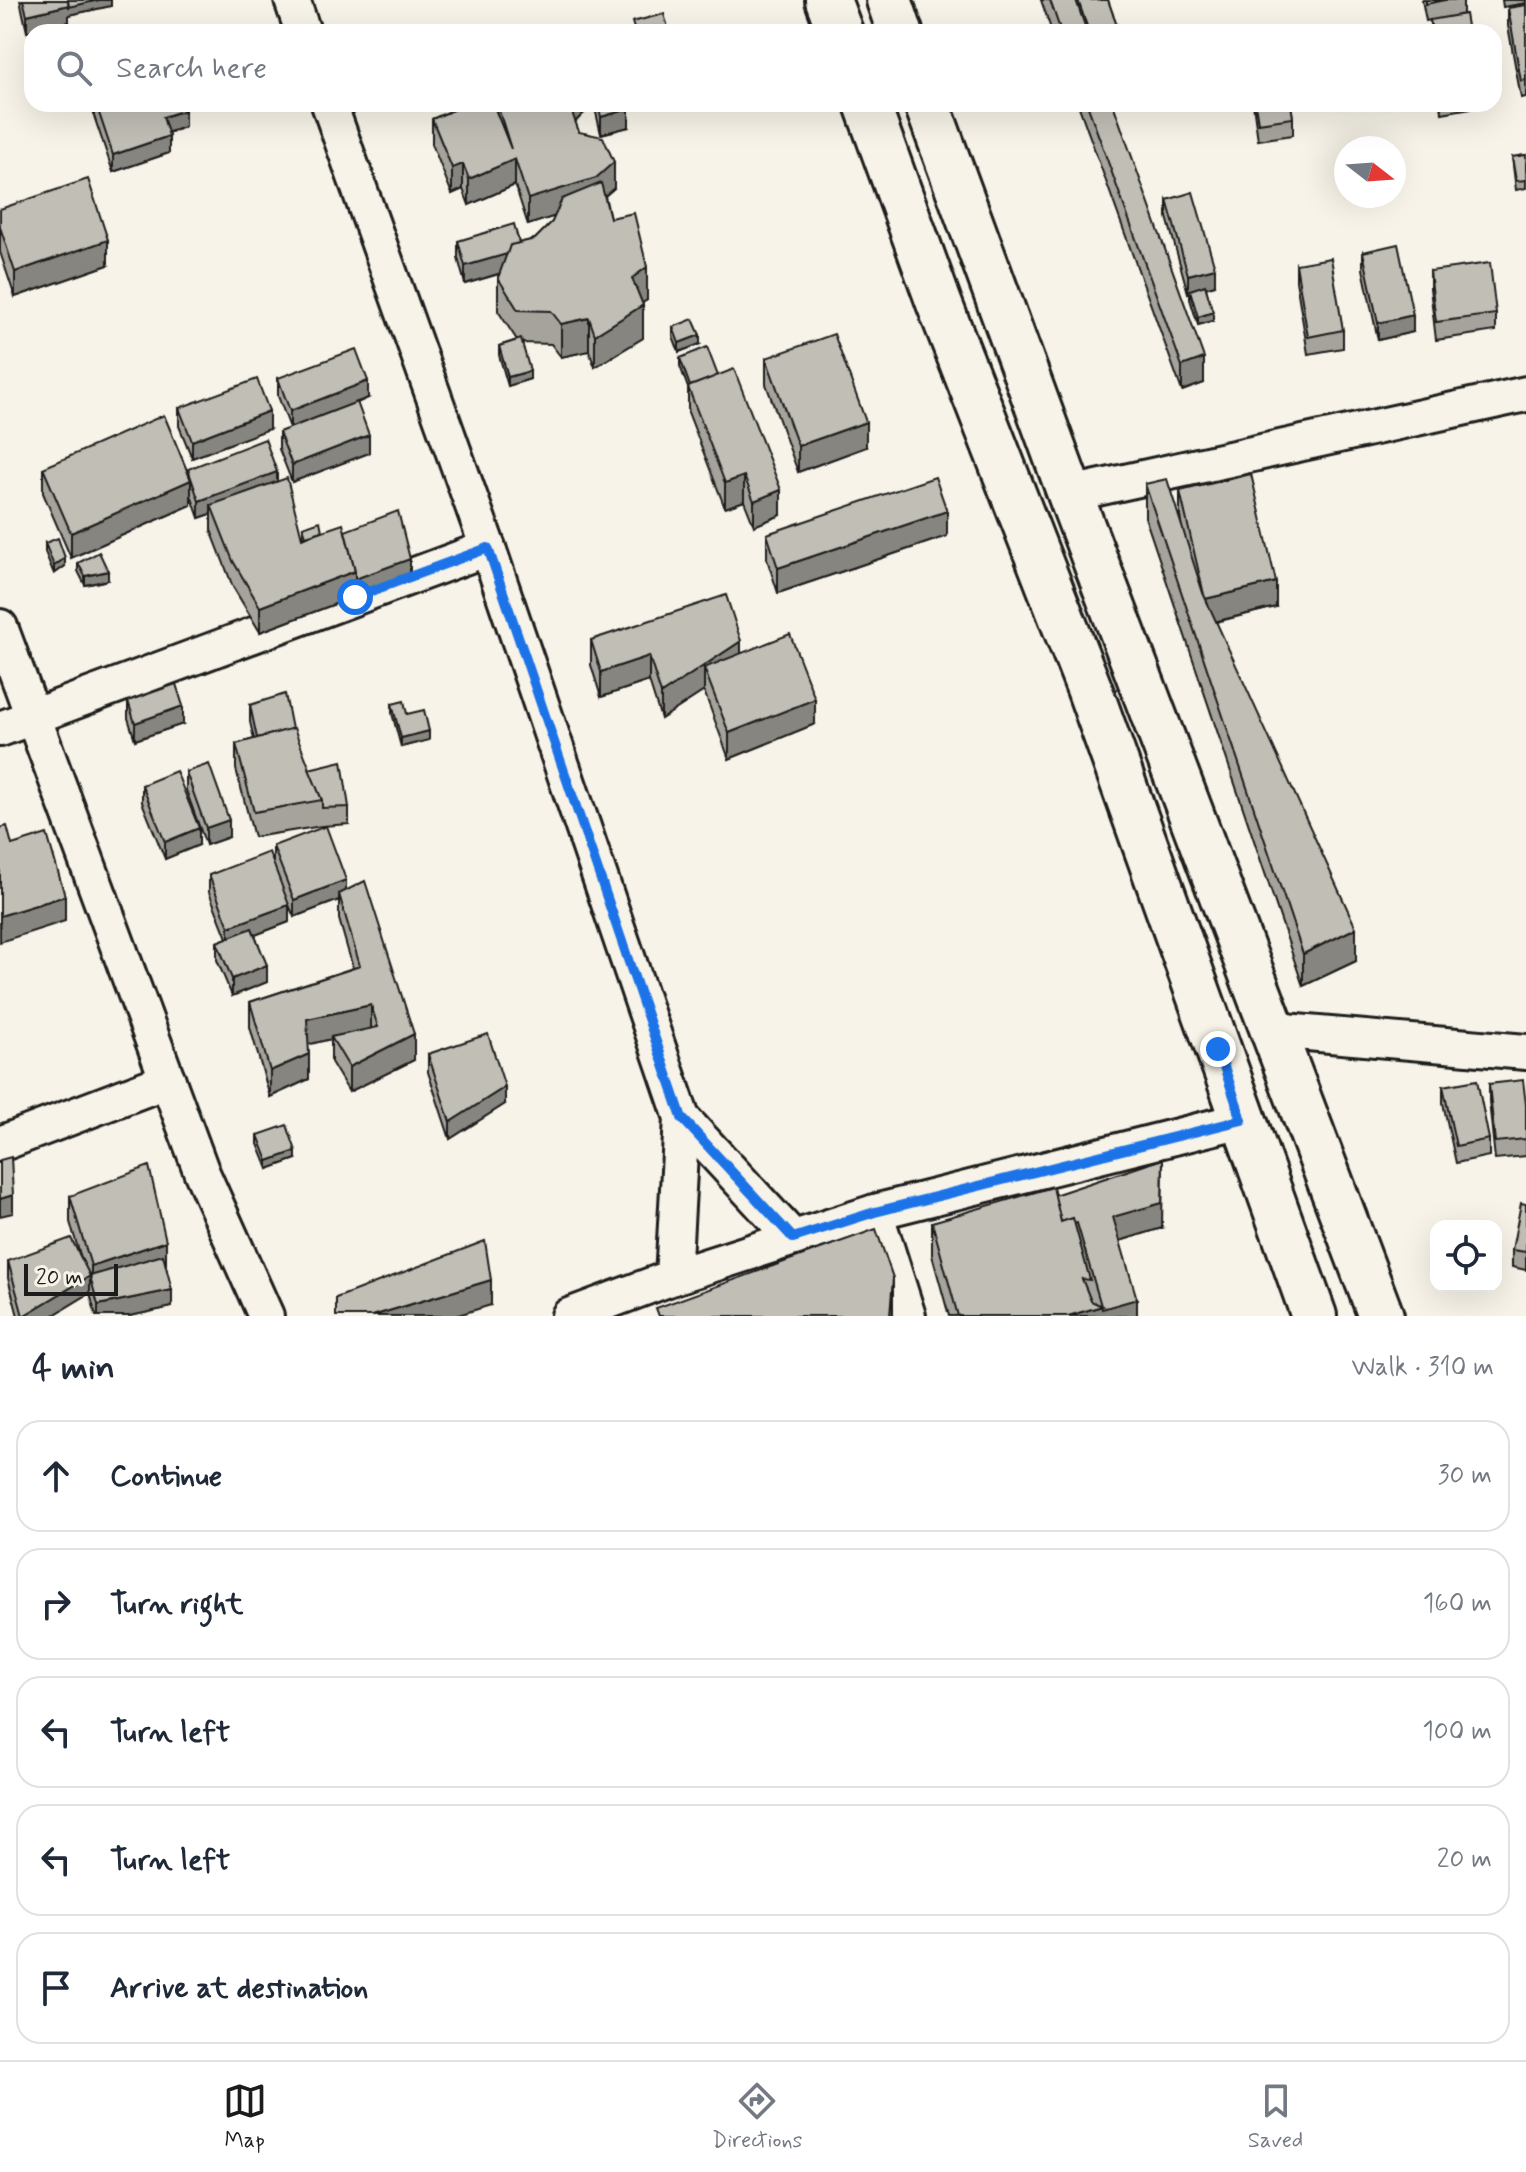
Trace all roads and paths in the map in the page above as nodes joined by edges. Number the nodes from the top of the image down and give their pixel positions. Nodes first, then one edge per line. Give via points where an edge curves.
1 (292, 0) edge
2 (828, 0) edge
3 (889, 0) edge
4 (300, 24) edge
5 (837, 24) edge
6 (897, 24) edge
7 (332, 112) edge
8 (870, 112) edge
9 (930, 112) edge
10 (1526, 394) edge
11 (1070, 494) junction
12 (488, 548) junction
13 (0, 627) edge
14 (33, 716) junction
15 (0, 729) edge
16 (1273, 1030) junction
17 (1526, 1052) edge
18 (168, 1080) junction
19 (682, 1118) junction
20 (1242, 1120) junction
21 (0, 1144) edge
22 (875, 1212) junction
23 (793, 1238) junction
24 (673, 1277) junction
25 (266, 1316) edge
26 (569, 1316) edge
27 (908, 1316) edge
28 (1314, 1316) edge
29 (1381, 1316) edge

1 - 4 street
2 - 5 main road
3 - 6 main road
7 - 12 street
8 - 20 main road via 1089,688
9 - 11 main road
10 - 11 street
11 - 16 main road
12 - 14 street
12 - 19 street
13 - 14 street
14 - 15 street
14 - 18 street
16 - 17 street
16 - 29 main road
18 - 21 street
18 - 25 street via 202,1173
19 - 23 street
19 - 24 street
20 - 22 street
20 - 28 main road
22 - 23 street
22 - 27 street
23 - 24 street
24 - 26 street

